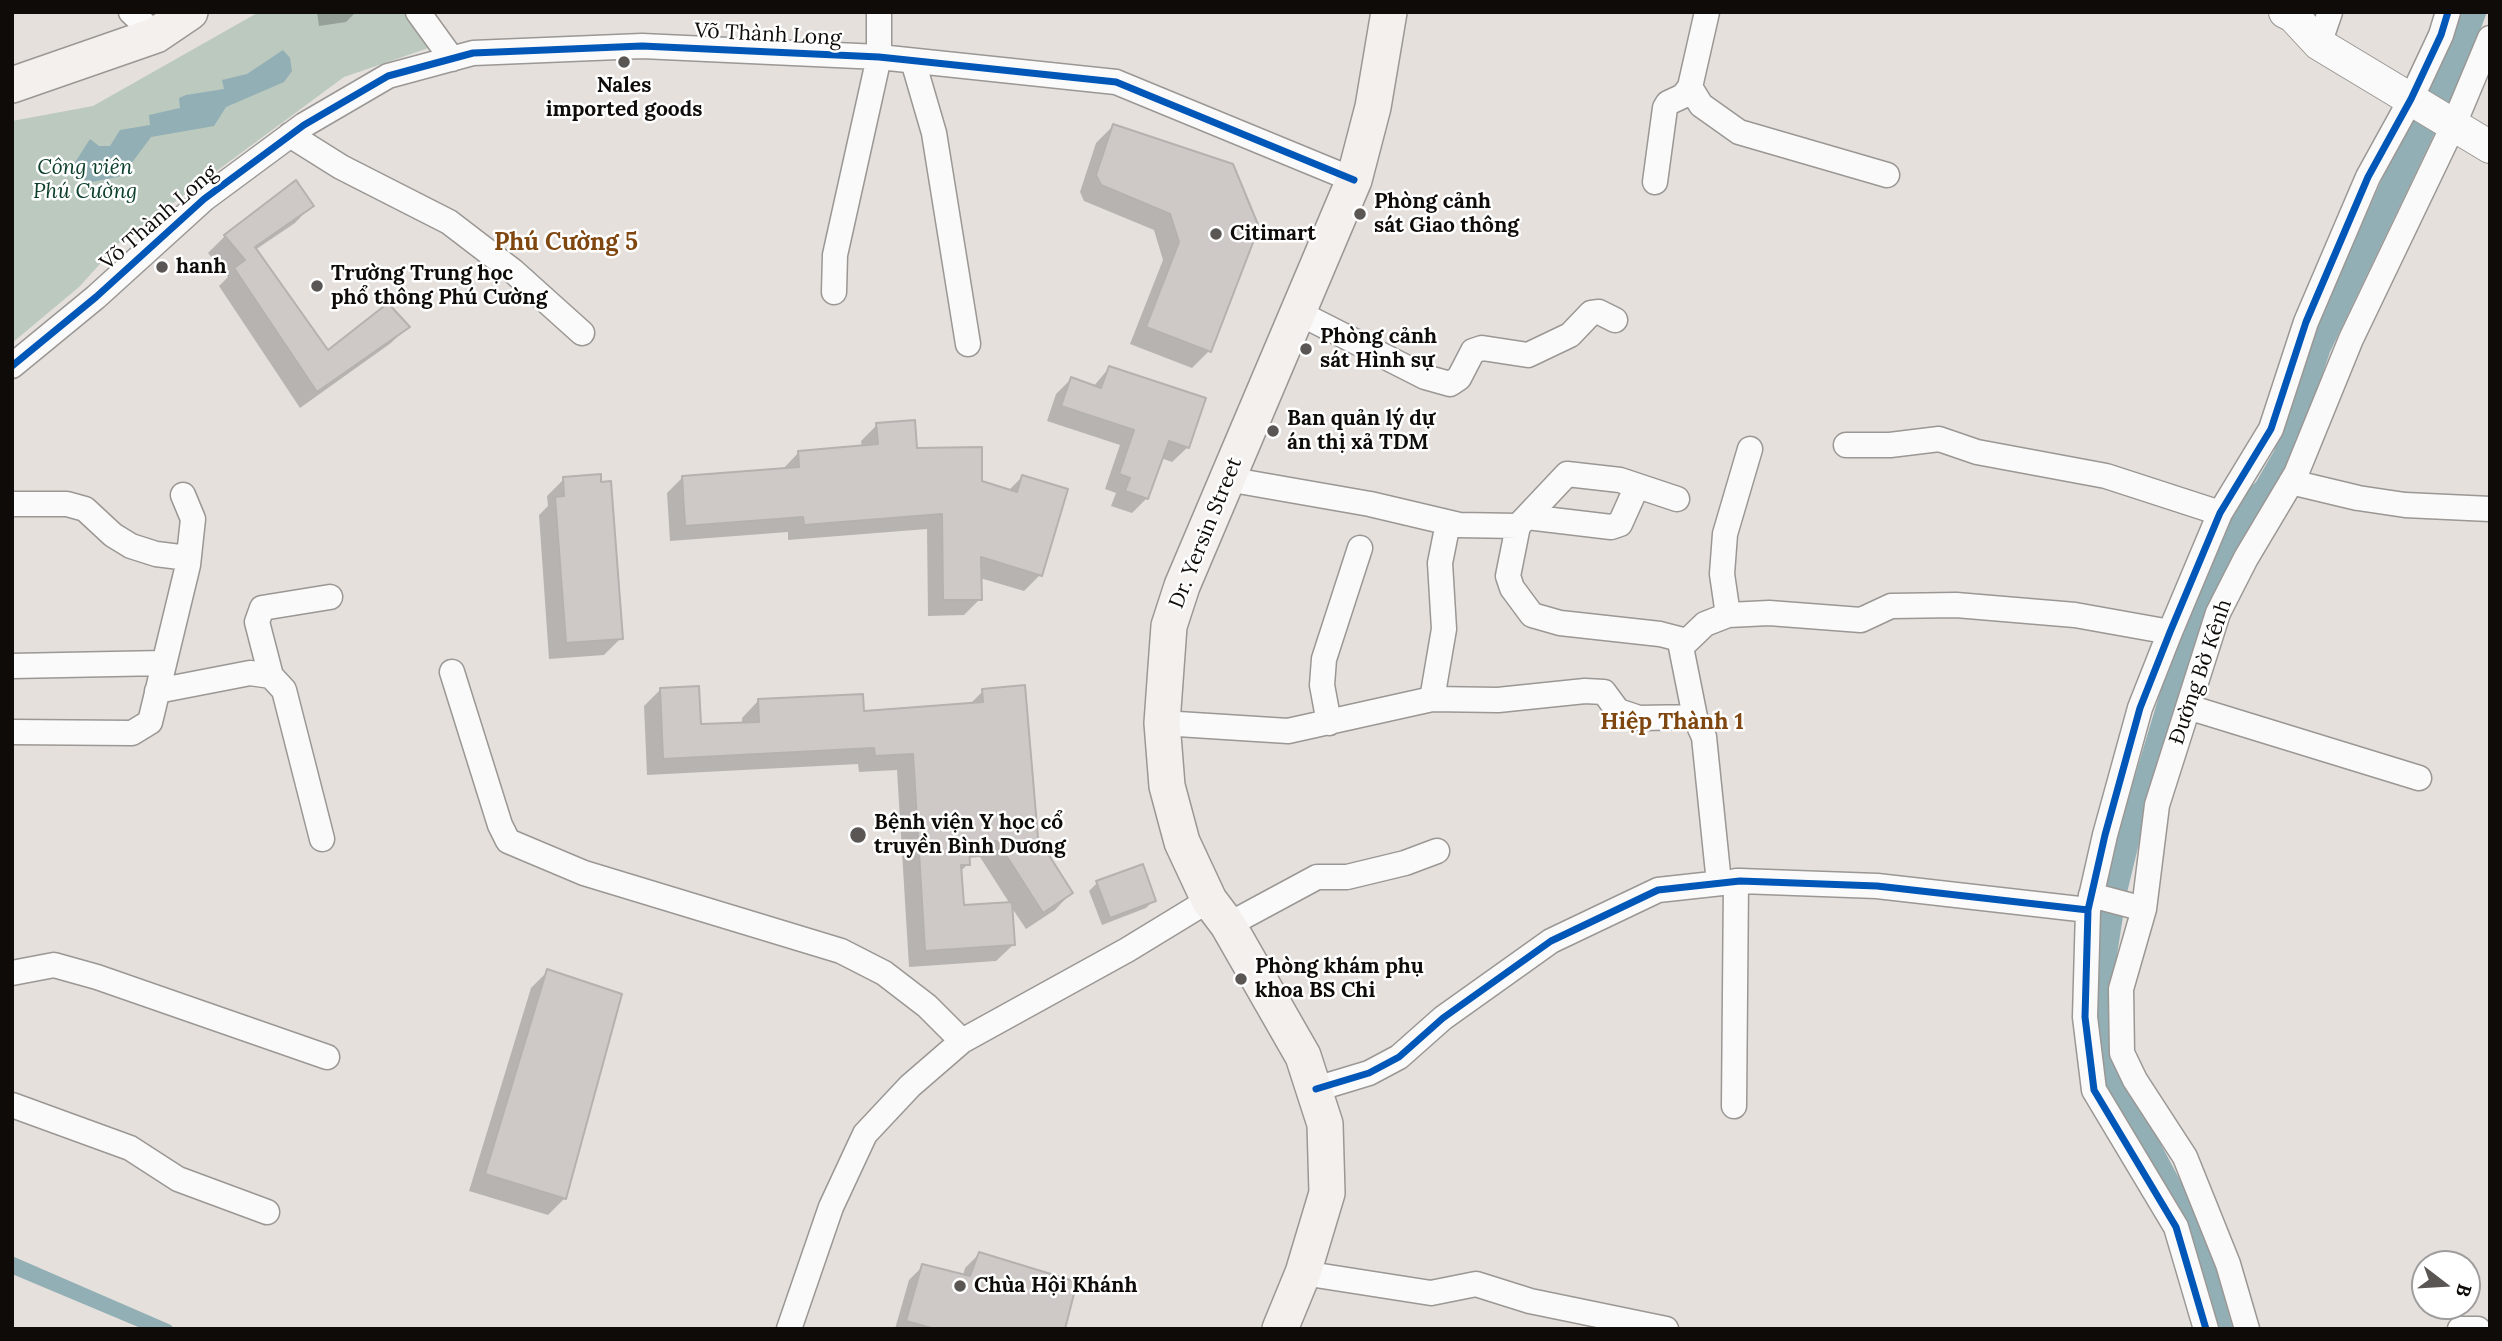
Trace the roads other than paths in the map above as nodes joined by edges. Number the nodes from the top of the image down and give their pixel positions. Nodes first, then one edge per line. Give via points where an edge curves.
1 (190, 12) edge
2 (418, 12) edge
3 (878, 12) edge
4 (1389, 12) edge
5 (1707, 12) edge
6 (2286, 12) edge
7 (2330, 12) edge
8 (2448, 12) edge
9 (143, 24) edge
10 (2490, 38) edge
11 (2319, 44) junction
12 (879, 57) junction
13 (452, 59) junction
14 (913, 61) junction
15 (12, 85) edge
16 (1690, 87) junction
17 (2412, 99) junction
18 (2452, 124) junction
19 (290, 135) junction
20 (2490, 146) edge
21 (1887, 175) dead end
22 (1353, 180) junction
23 (1655, 182) dead end
24 (834, 292) dead end
25 (1297, 312) junction
26 (1615, 320) dead end
27 (582, 332) dead end
28 (968, 344) dead end
29 (12, 366) edge
30 (1846, 445) dead end
31 (1750, 449) dead end
32 (1227, 479) junction
33 (2291, 482) junction
34 (1637, 486) junction
35 (183, 495) dead end
36 (1677, 499) dead end
37 (12, 504) edge
38 (2490, 509) edge
39 (2220, 513) junction
40 (1522, 522) junction
41 (1448, 523) junction
42 (1360, 548) dead end
43 (188, 558) junction
44 (330, 597) dead end
45 (1728, 615) junction
46 (2170, 632) junction
47 (1687, 642) junction
48 (164, 663) junction
49 (12, 666) edge
50 (452, 672) dead end
51 (271, 676) junction
52 (157, 691) junction
53 (1432, 699) junction
54 (2188, 707) junction
55 (1695, 716) junction
56 (1162, 723) junction
57 (1329, 723) junction
58 (12, 732) edge
59 (2419, 778) dead end
60 (322, 839) dead end
61 (1437, 851) dead end
62 (1728, 882) junction
63 (2093, 900) junction
64 (2139, 908) junction
65 (1218, 913) junction
66 (12, 973) edge
67 (962, 1041) junction
68 (327, 1057) dead end
69 (1316, 1089) junction
70 (12, 1105) edge
71 (1734, 1106) dead end
72 (267, 1212) dead end
73 (1303, 1273) junction
74 (789, 1329) edge
75 (1280, 1329) edge
76 (1666, 1329) edge
77 (2206, 1329) edge
78 (2247, 1329) edge
79 (2460, 1329) edge
80 (2477, 1329) edge

1 - 9 main road
2 - 13 street
3 - 12 street
4 - 22 main road, Dr. Yersin Street via 1373,107
5 - 16 street
6 - 11 street
7 - 11 street
8 - 17 street
9 - 15 main road
10 - 18 street, Đường Bờ Kênh
11 - 17 street
12 - 13 street, Võ Thành Long via 642,46 473,53
12 - 14 street, Võ Thành Long
12 - 24 street via 835,256
13 - 19 street, Võ Thành Long via 388,75
14 - 22 street, Võ Thành Long via 1116,82
14 - 28 street via 934,133
16 - 21 street via 1700,105 1739,132
16 - 23 street via 1665,108
17 - 18 street
17 - 39 street via 2368,177 2306,322 2271,429
18 - 20 street
18 - 33 street, Đường Bờ Kênh via 2350,339
19 - 27 street via 341,167 449,222
19 - 29 street, Võ Thành Long via 204,199
22 - 25 main road, Dr. Yersin Street
25 - 26 street via 1425,377 1450,384 1459,378 1474,351 1482,348 1528,355 1570,335 1591,313
25 - 32 main road, Dr. Yersin Street
30 - 39 street via 1939,439 1977,452 2106,476
31 - 45 street via 1725,534 1722,574
32 - 41 street
32 - 56 main road, Dr. Yersin Street via 1169,626
33 - 38 street via 2393,503
33 - 54 street, Đường Bờ Kênh via 2218,614
34 - 36 street
34 - 40 street via 1567,474
34 - 40 street via 1620,524 1611,527
35 - 43 street via 193,520
37 - 43 street via 66,504 85,509 131,546
39 - 46 street
40 - 41 street
40 - 47 street via 1508,576 1532,615
41 - 53 street via 1440,564 1444,629
42 - 57 street via 1324,659 1322,685
43 - 48 street
44 - 51 street via 262,608 257,622
45 - 46 street via 1769,613 1861,620 1891,606 1956,605 2075,615
45 - 47 street via 1705,624
46 - 63 street via 2140,708
47 - 55 street via 1681,647 1682,664
48 - 49 street
48 - 52 street
50 - 67 street via 508,841 584,873 841,951 884,973
51 - 52 street via 250,673
51 - 60 street via 284,690
52 - 58 street via 150,722 132,733
53 - 55 street via 1498,700 1604,692 1618,711 1639,718
53 - 57 street
54 - 59 street
54 - 64 street, Đường Bờ Kênh via 2157,805
55 - 62 street via 1704,737
56 - 57 street via 1288,731
56 - 65 main road, Dr. Yersin Street via 1170,798 1182,842
61 - 65 street via 1347,877 1317,877
62 - 63 street
62 - 69 street via 1658,890 1551,941 1443,1018 1399,1056 1368,1073
62 - 71 street
63 - 64 street
63 - 77 street via 2085,1017 2094,1090 2176,1227
64 - 78 street, Đường Bờ Kênh via 2121,989 2122,1053 2185,1157 2228,1264
65 - 67 street via 1103,963
65 - 69 main road, Dr. Yersin Street via 1303,1056
66 - 68 street via 54,965 97,976
67 - 74 street via 910,1086 865,1134 831,1207
69 - 73 main road, Dr. Yersin Street via 1325,1124 1327,1193
70 - 72 street via 130,1148 178,1179
73 - 75 main road, Dr. Yersin Street
73 - 76 street via 1431,1293 1476,1284 1530,1301
79 - 80 street

